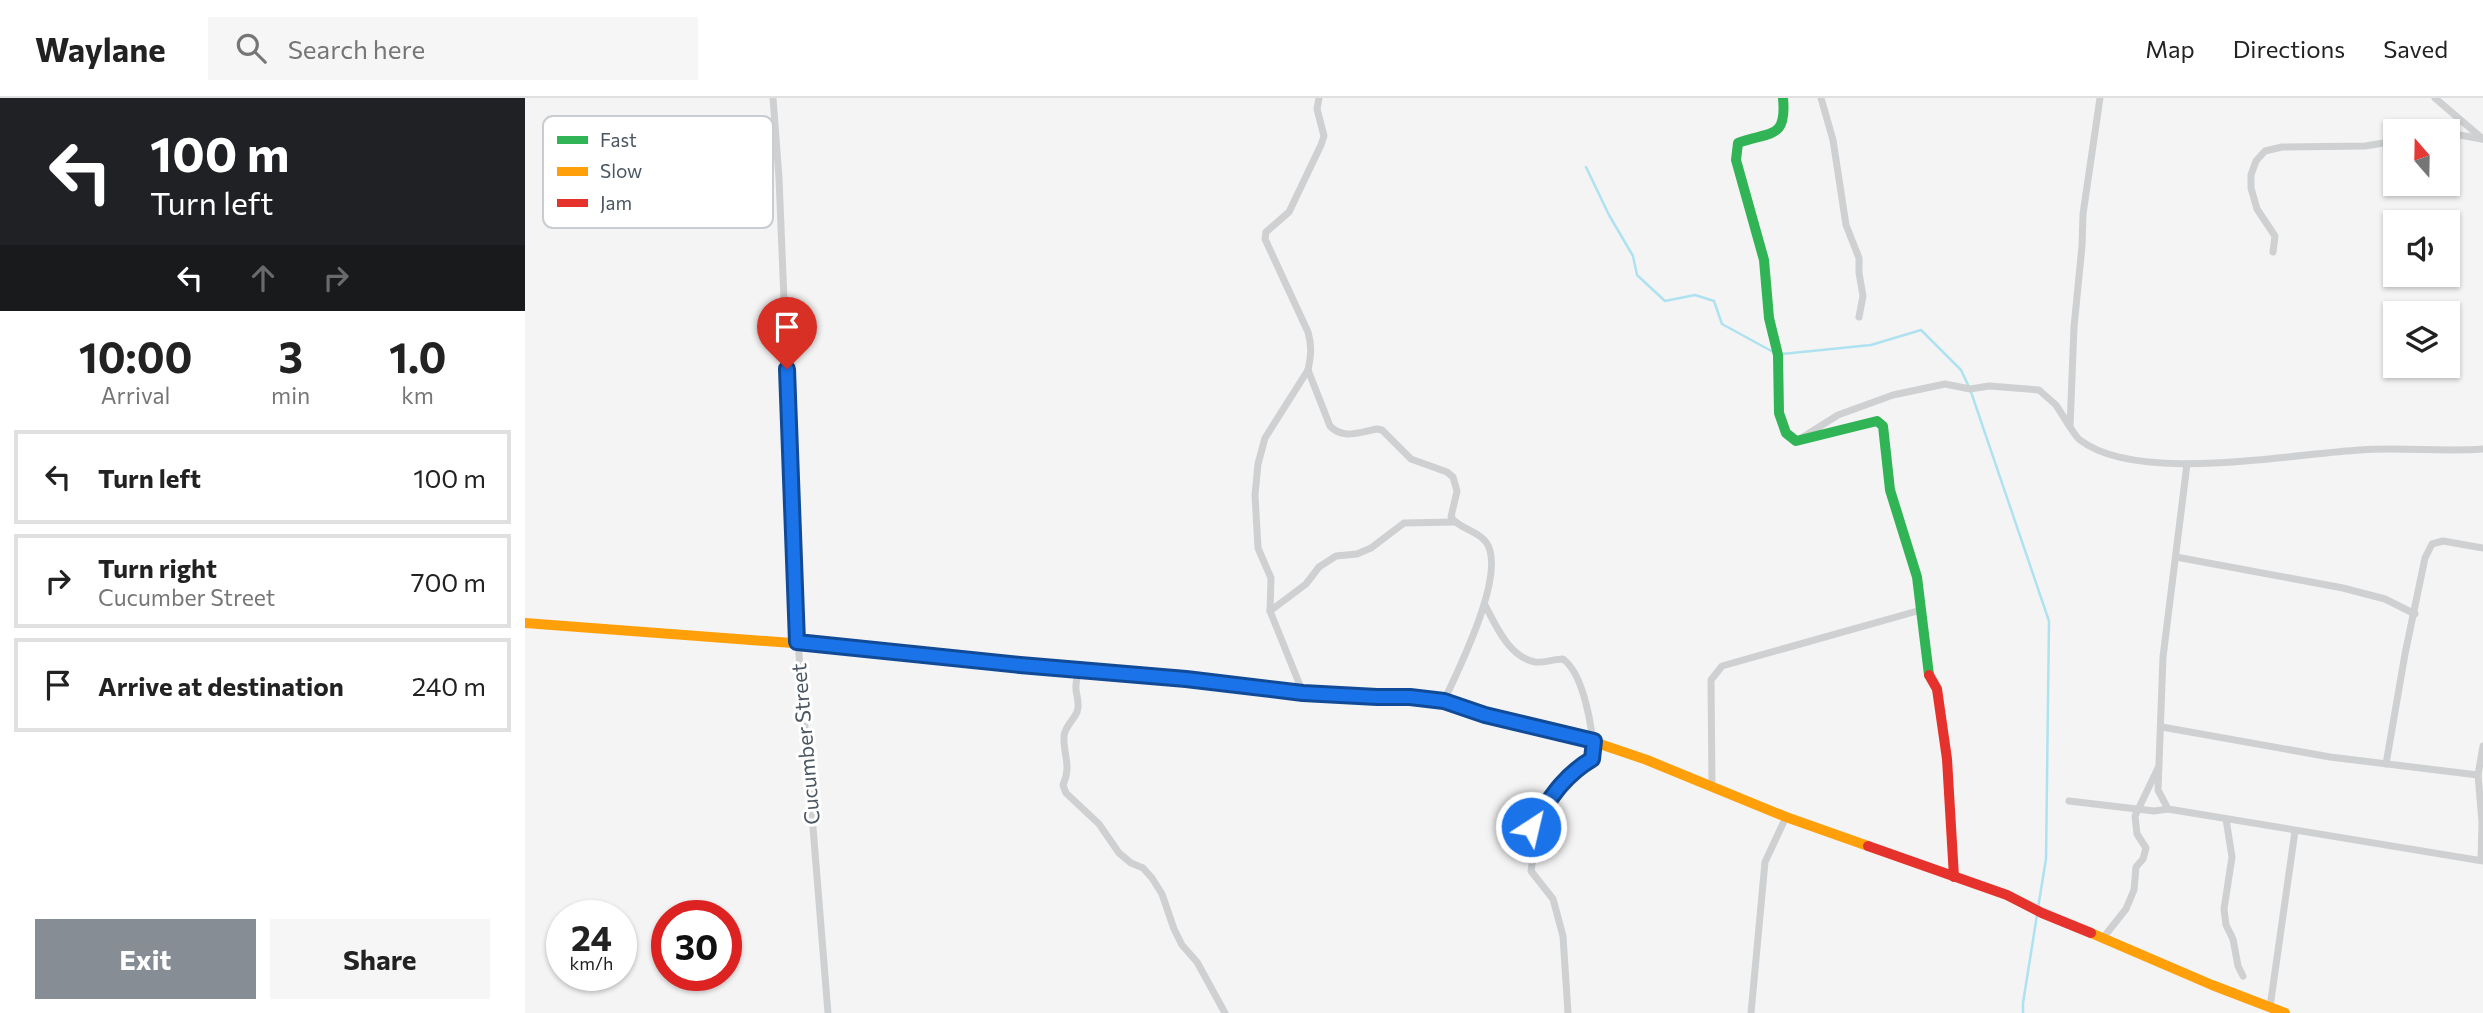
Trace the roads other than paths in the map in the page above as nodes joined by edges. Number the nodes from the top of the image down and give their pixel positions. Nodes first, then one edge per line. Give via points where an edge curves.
1 (773, 98) edge
2 (1319, 98) edge
3 (1783, 98) edge
4 (1821, 98) edge
5 (2100, 98) edge
6 (2435, 98) edge
7 (2461, 135) edge
8 (2483, 139) edge
9 (2383, 143) edge
10 (2273, 252) dead end
11 (1859, 317) dead end
12 (1308, 370) junction
13 (2070, 427) junction
14 (1796, 440) junction
15 (2483, 449) edge
16 (2187, 464) junction
17 (1455, 522) junction
18 (2483, 548) edge
19 (2176, 557) junction
20 (1485, 605) junction
21 (1921, 610) junction
22 (1271, 611) junction
23 (2415, 614) junction
24 (525, 623) edge
25 (797, 642) junction
26 (1079, 668) junction
27 (1303, 693) junction
28 (1444, 701) junction
29 (2162, 727) junction
30 (1594, 741) junction
31 (2483, 746) edge
32 (2160, 763) junction
33 (2386, 764) junction
34 (2478, 775) junction
35 (1712, 787) junction
36 (2069, 801) dead end
37 (2168, 809) junction
38 (2139, 810) junction
39 (1786, 817) junction
40 (2226, 819) junction
41 (2295, 831) junction
42 (2482, 860) edge
43 (1954, 877) junction
44 (2103, 938) junction
45 (2242, 976) dead end
46 (2270, 1007) junction
47 (828, 1013) edge
48 (1225, 1013) edge
49 (1568, 1013) edge
50 (1751, 1013) edge
51 (2285, 1013) edge

1 - 25 street, Cucumber Street
2 - 12 street via 1317,110 1324,136 1289,212 1266,232 1265,239 1308,332
3 - 14 street via 1786,116 1779,130 1738,143 1736,160 1764,260 1769,318 1778,355 1779,413 1786,433
4 - 11 street via 1833,140 1846,225 1859,258 1863,296
5 - 13 street via 2083,214
6 - 8 street
7 - 8 street
9 - 10 street via 2282,147 2265,152 2256,161 2251,188 2257,209 2275,236
12 - 17 street via 1336,433 1382,430 1411,459 1453,477 1457,491 1451,512
12 - 22 street via 1265,438 1258,464 1258,548 1271,578
13 - 14 street via 2039,390 1945,384 1893,395 1839,415
13 - 16 street via 2080,440 2121,457
14 - 21 street via 1864,423 1877,421 1883,426 1890,490 1913,557
15 - 16 street via 2360,450
16 - 19 street
17 - 20 street via 1480,536 1490,551
17 - 22 street via 1404,523 1371,548 1336,556 1319,567 1306,584
18 - 23 street via 2443,541 2432,544
19 - 23 street via 2343,588 2385,599
19 - 29 street via 2163,657
20 - 28 street
20 - 30 street via 1500,635 1522,657 1538,662 1563,659 1571,665
21 - 35 street via 1722,666 1711,680
21 - 43 street via 1947,760
22 - 27 street
23 - 33 street
24 - 25 street
25 - 26 street
25 - 47 street, Cucumber Street
26 - 27 street
26 - 48 street via 1077,712 1064,737 1066,793 1099,824 1119,853 1152,878 1182,945 1197,962
27 - 28 street
28 - 30 street
29 - 32 street
29 - 33 street
30 - 35 street
30 - 49 street via 1592,759 1563,781 1531,827 1531,871 1553,899 1563,936
31 - 34 street
32 - 37 street via 2158,790
32 - 38 street
33 - 34 street
34 - 42 street
35 - 39 street
36 - 38 street
37 - 38 street
37 - 40 street
38 - 44 street via 2135,825 2146,848 2143,859 2136,867 2126,909
39 - 43 street
39 - 50 street via 1765,862
40 - 41 street
40 - 45 street via 2232,857 2224,909
41 - 42 street
41 - 46 street
43 - 44 street via 1995,890
44 - 46 street
46 - 51 street

